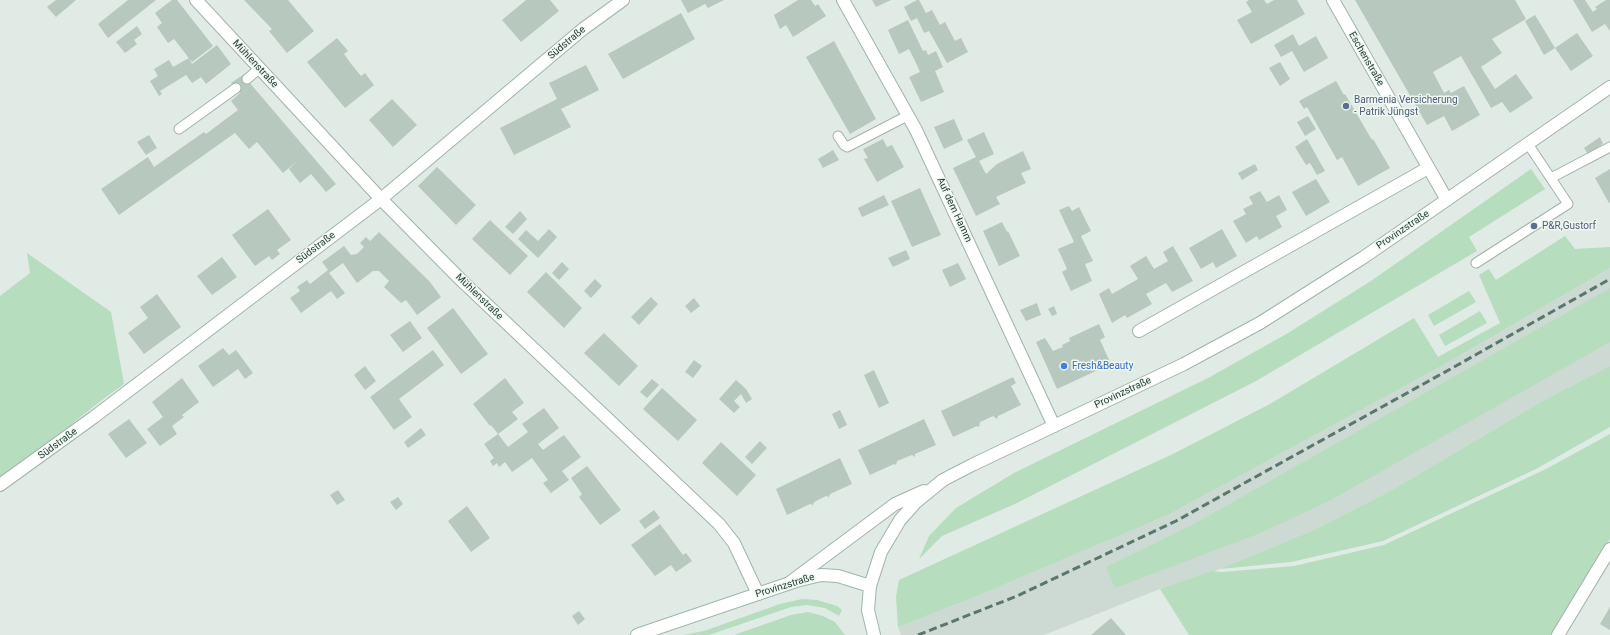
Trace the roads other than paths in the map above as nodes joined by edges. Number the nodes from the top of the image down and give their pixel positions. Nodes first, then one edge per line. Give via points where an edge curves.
1 (196, 0) edge
2 (623, 0) edge
3 (843, 0) edge
4 (1333, 0) edge
5 (259, 69) junction
6 (247, 79) dead end
7 (1610, 87) edge
8 (236, 88) dead end
9 (909, 115) junction
10 (179, 130) dead end
11 (838, 136) dead end
12 (1528, 144) junction
13 (1610, 147) edge
14 (1428, 168) junction
15 (1551, 178) junction
16 (381, 198) junction
17 (1447, 200) junction
18 (1476, 263) dead end
19 (1139, 331) dead end
20 (1054, 426) junction
21 (0, 485) edge
22 (934, 487) junction
23 (1610, 549) edge
24 (788, 584) junction
25 (870, 586) junction
26 (758, 594) junction
27 (637, 635) edge
28 (874, 635) edge
29 (1558, 635) edge

1 - 5 street, Mühlenstraße
2 - 16 street, Südstraße via 583,29
3 - 9 street, Auf dem Hamm
4 - 14 street, Eschenstraße
5 - 6 lane
5 - 16 street, Mühlenstraße
7 - 12 street, Provinzstraße
8 - 10 lane
9 - 11 lane via 847,147
9 - 20 street, Auf dem Hamm
12 - 15 lane
12 - 17 street, Provinzstraße
13 - 15 lane
14 - 17 street, Eschenstraße
14 - 19 street
15 - 18 lane via 1568,204
16 - 21 street, Südstraße via 94,417
16 - 26 street, Mühlenstraße via 474,292 719,524 738,549
17 - 20 street, Provinzstraße via 1260,323 1184,364
20 - 22 street, Provinzstraße via 972,465
22 - 24 street via 895,504
22 - 25 street, Provinzstraße via 907,511 893,530 877,563
23 - 29 street
24 - 25 street, Provinzstraße via 813,576 829,575
24 - 26 street, Provinzstraße
25 - 28 street via 868,610
26 - 27 street, Provinzstraße

